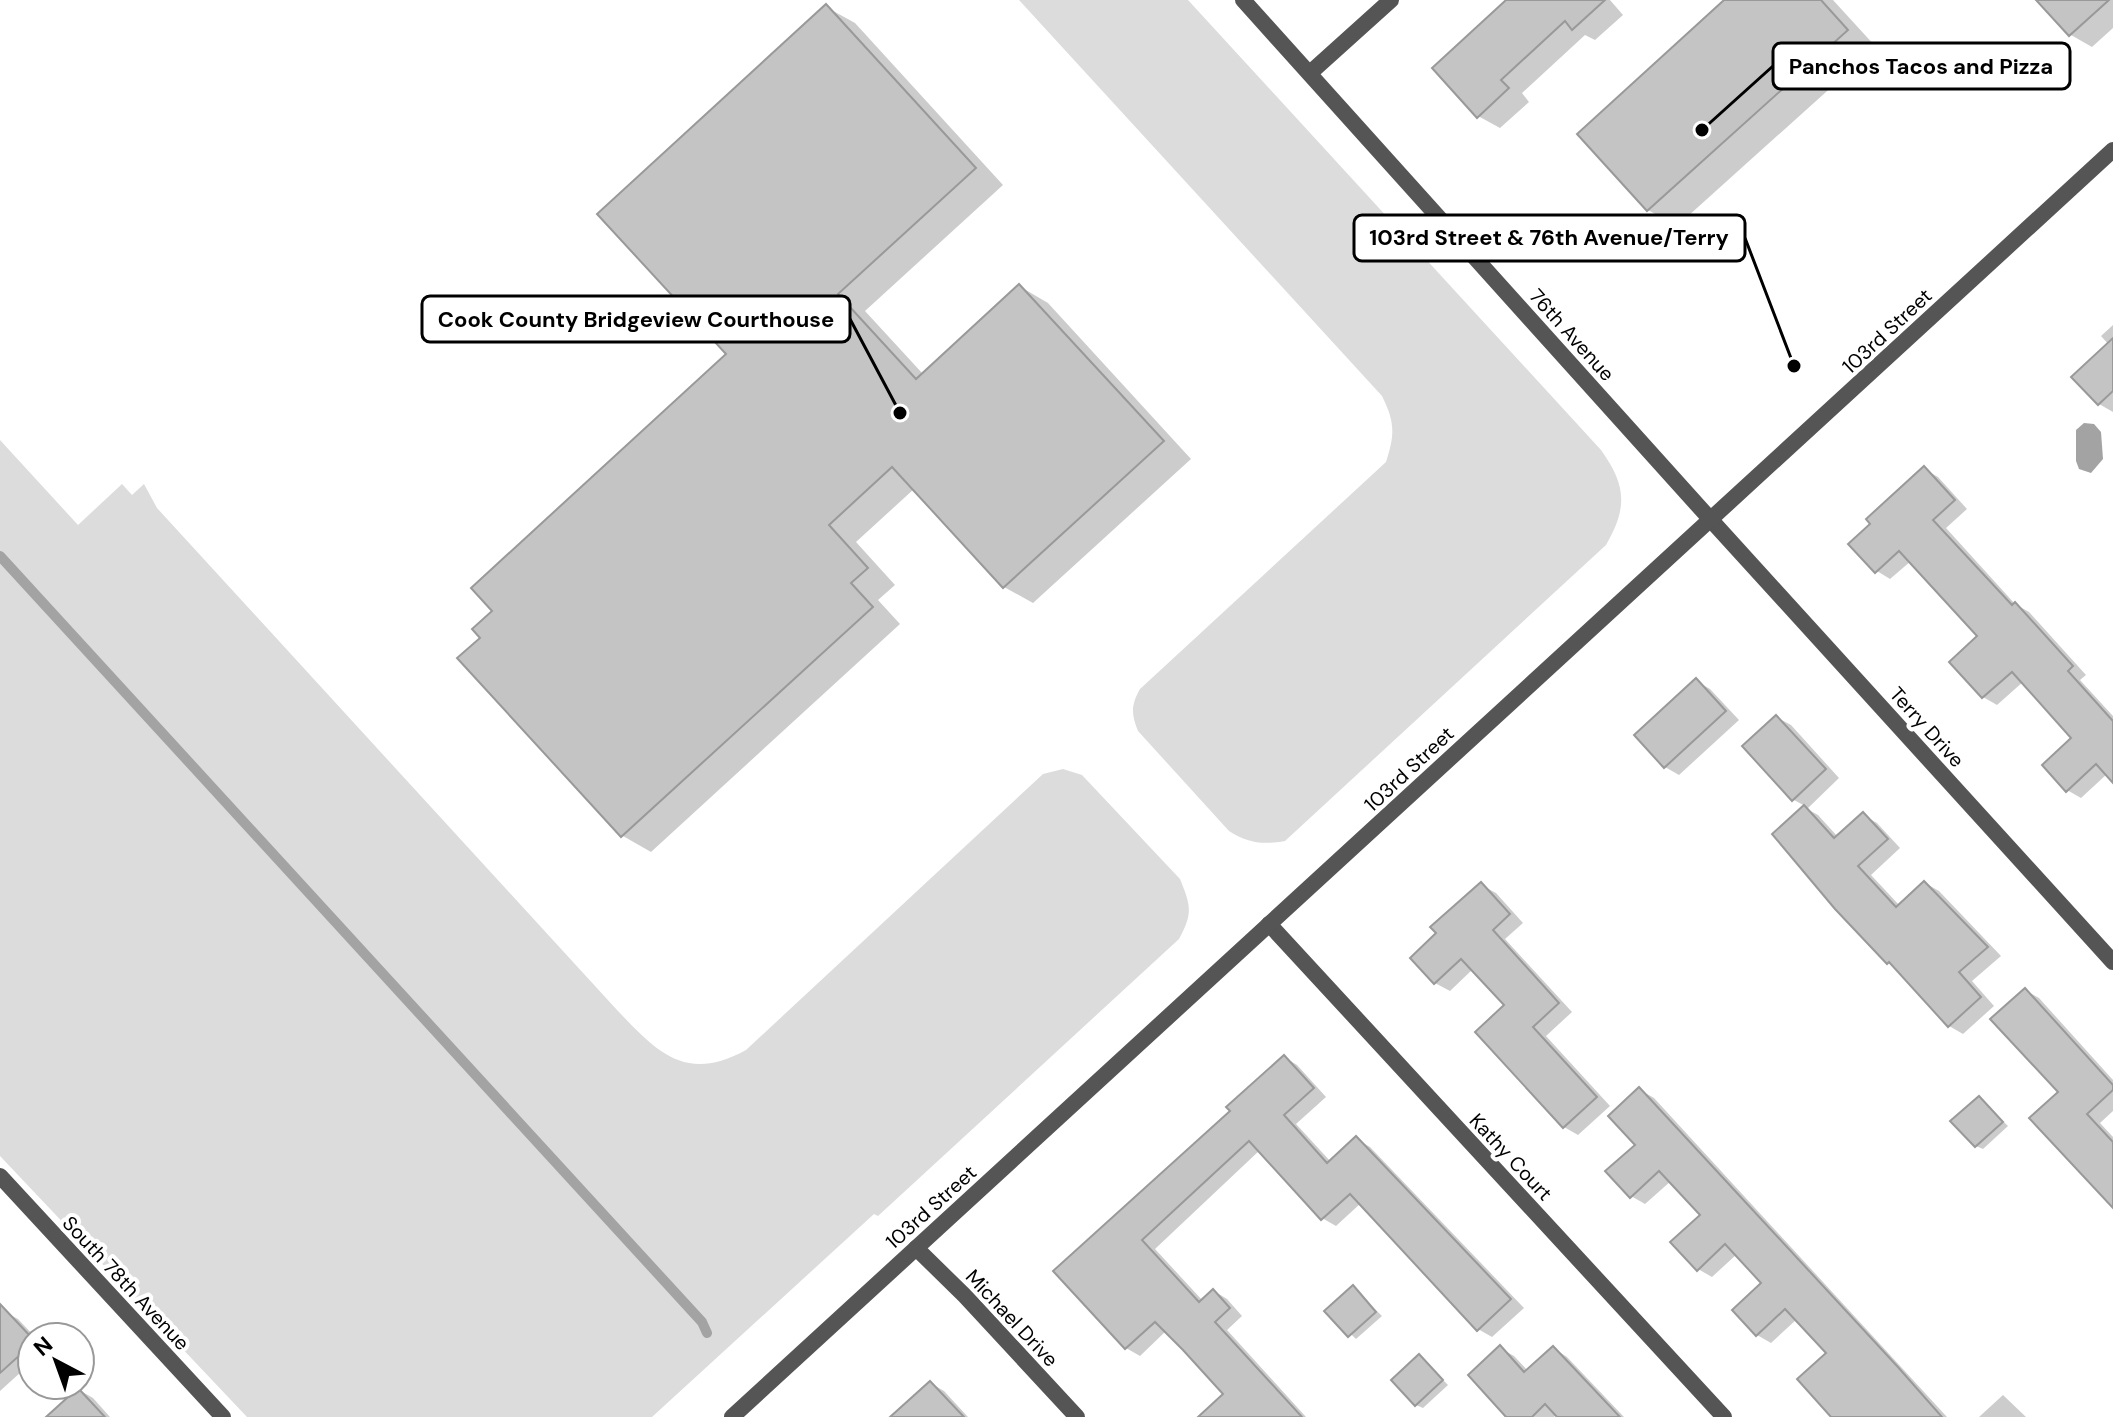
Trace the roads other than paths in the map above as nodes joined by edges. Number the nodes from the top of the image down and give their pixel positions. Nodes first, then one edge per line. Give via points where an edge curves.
1 (1243, 0) edge
2 (1391, 0) edge
3 (1310, 73) junction
4 (2113, 150) edge
5 (1711, 520) junction
6 (1269, 924) junction
7 (2113, 962) edge
8 (3, 1184) edge
9 (916, 1248) junction
10 (223, 1417) edge
11 (732, 1417) edge
12 (1077, 1417) edge
13 (1724, 1417) edge

1 - 3 street, 76th Avenue
2 - 3 street
3 - 5 street, 76th Avenue
4 - 5 street, 103rd Street
5 - 6 street, 103rd Street
5 - 7 street, Terry Drive
6 - 9 street, 103rd Street
6 - 13 street, Kathy Court
8 - 10 street, South 78th Avenue
9 - 11 street, 103rd Street
9 - 12 street, Michael Drive

